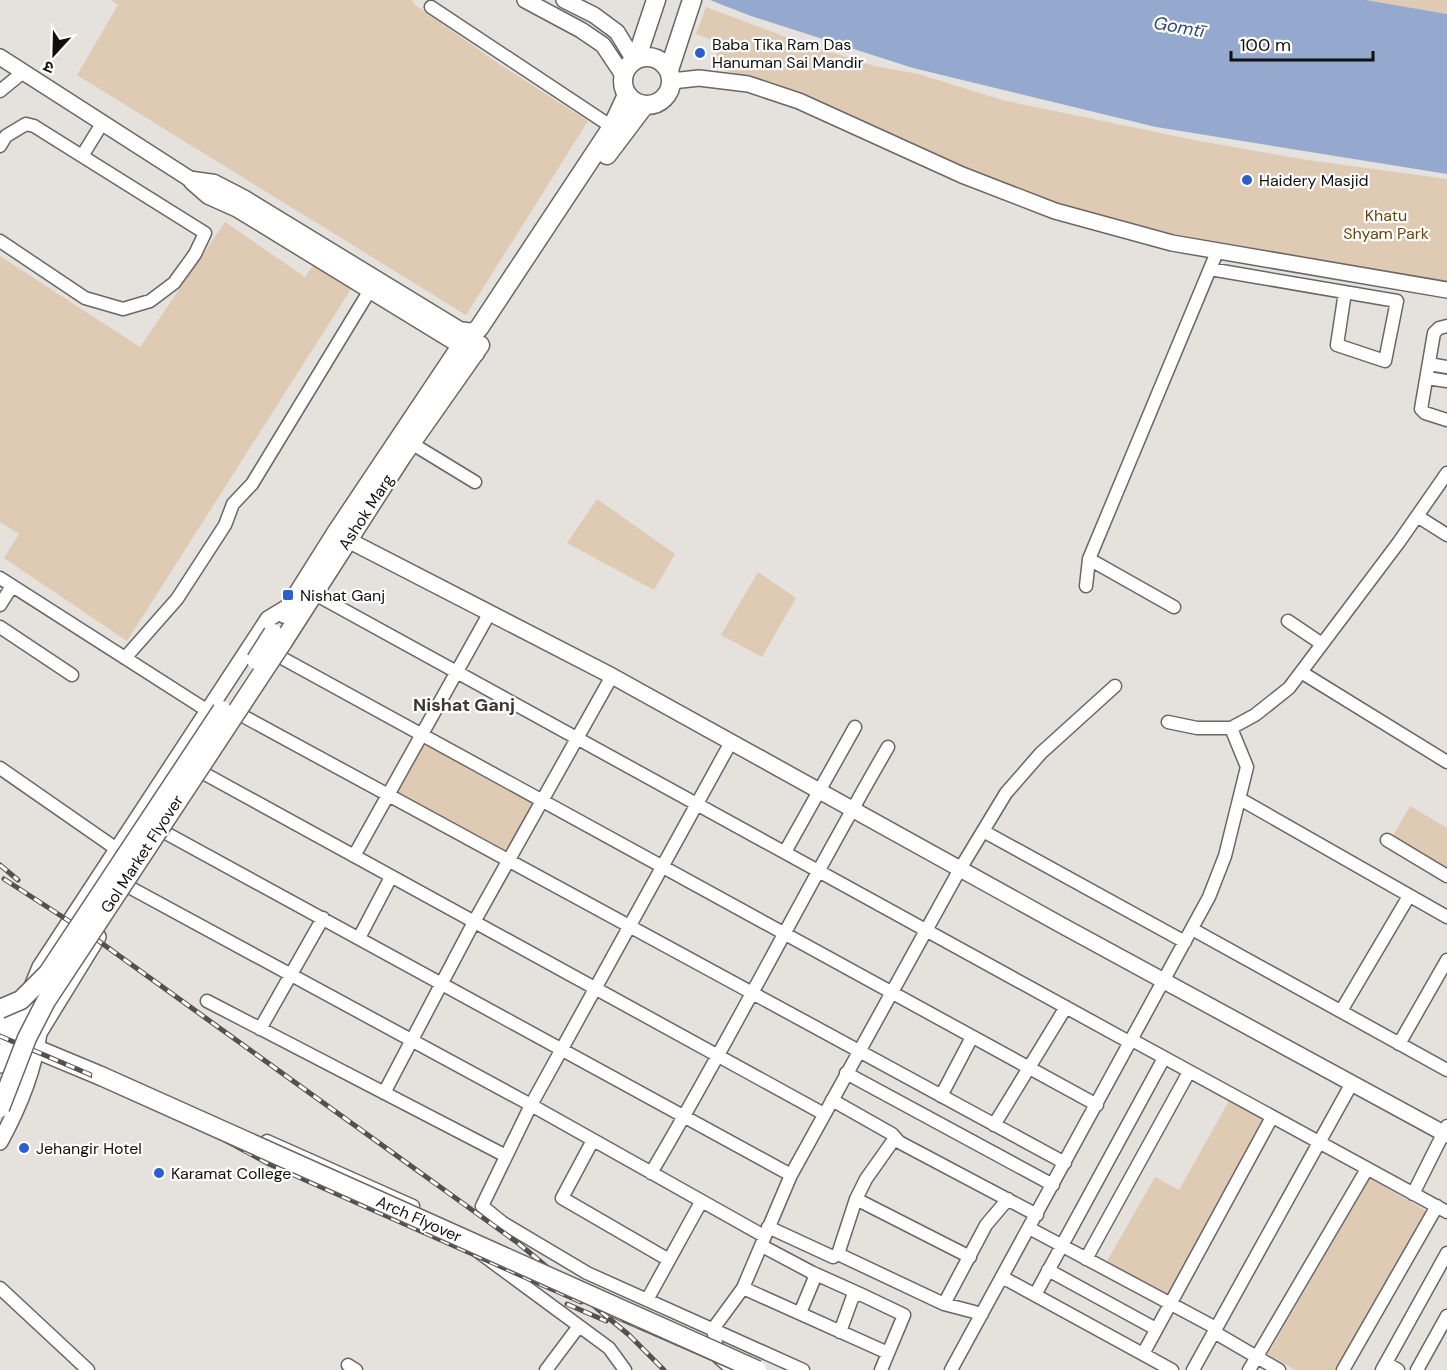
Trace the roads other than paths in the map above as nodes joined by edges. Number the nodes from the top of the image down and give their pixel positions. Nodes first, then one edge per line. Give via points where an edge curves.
1 (525, 0) edge
2 (564, 0) edge
3 (656, 0) edge
4 (692, 0) edge
5 (431, 7) dead end
6 (0, 57) edge
7 (635, 58) junction
8 (22, 73) junction
9 (671, 76) junction
10 (0, 91) edge
11 (627, 95) junction
12 (644, 106) junction
13 (103, 122) junction
14 (612, 127) junction
15 (0, 146) edge
16 (82, 156) junction
17 (194, 181) junction
18 (0, 241) edge
19 (1217, 252) junction
20 (1210, 269) junction
21 (370, 290) junction
22 (1447, 290) edge
23 (1345, 292) junction
24 (1447, 326) edge
25 (468, 350) junction
26 (1429, 364) junction
27 (1447, 367) edge
28 (1427, 378) junction
29 (1447, 381) edge
30 (1447, 420) edge
31 (411, 442) junction
32 (1447, 473) edge
33 (475, 482) dead end
34 (1417, 516) junction
35 (1447, 535) edge
36 (348, 540) junction
37 (1089, 559) junction
38 (0, 578) edge
39 (12, 586) junction
40 (1086, 586) dead end
41 (313, 593) junction
42 (0, 605) edge
43 (1174, 607) dead end
44 (296, 608) junction
45 (489, 614) junction
46 (1288, 621) dead end
47 (0, 627) edge
48 (280, 644) junction
49 (1322, 644) junction
50 (126, 658) junction
51 (456, 672) junction
52 (1301, 672) junction
53 (72, 675) dead end
54 (612, 676) junction
55 (1114, 686) dead end
56 (208, 711) junction
57 (243, 716) junction
58 (1168, 722) dead end
59 (855, 727) dead end
60 (1231, 728) junction
61 (422, 734) junction
62 (578, 738) junction
63 (731, 742) junction
64 (888, 747) dead end
65 (1447, 762) edge
66 (0, 768) edge
67 (205, 774) junction
68 (819, 791) junction
69 (389, 795) junction
70 (1240, 799) junction
71 (543, 800) junction
72 (698, 804) junction
73 (852, 809) junction
74 (139, 818) junction
75 (983, 831) junction
76 (165, 833) junction
77 (1386, 840) dead end
78 (118, 850) junction
79 (785, 852) junction
80 (354, 856) junction
81 (509, 861) junction
82 (663, 866) junction
83 (960, 869) junction
84 (819, 870) junction
85 (103, 872) junction
86 (1447, 876) edge
87 (392, 877) junction
88 (129, 887) junction
89 (1409, 896) junction
90 (77, 909) junction
91 (1447, 917) edge
92 (323, 918) junction
93 (474, 922) junction
94 (105, 927) junction
95 (629, 927) junction
96 (927, 929) junction
97 (1192, 929) junction
98 (784, 934) junction
99 (359, 938) junction
100 (1185, 942) junction
101 (56, 944) junction
102 (84, 960) junction
103 (1447, 960) edge
104 (291, 975) junction
105 (1165, 982) junction
106 (442, 983) junction
107 (596, 989) junction
108 (752, 993) junction
109 (891, 993) junction
110 (207, 1001) dead end
111 (1066, 1007) junction
112 (0, 1009) edge
113 (1341, 1011) junction
114 (0, 1018) edge
115 (260, 1029) junction
116 (9, 1033) edge
117 (972, 1037) junction
118 (412, 1040) junction
119 (38, 1042) junction
120 (1131, 1042) junction
121 (1399, 1044) junction
122 (562, 1049) junction
123 (858, 1051) junction
124 (718, 1056) junction
125 (1164, 1058) junction
126 (0, 1065) edge
127 (80, 1067) junction
128 (1030, 1068) junction
129 (1447, 1070) edge
130 (1189, 1072) junction
131 (846, 1073) junction
132 (1352, 1083) junction
133 (384, 1093) junction
134 (941, 1096) junction
135 (832, 1100) junction
136 (531, 1105) junction
137 (1097, 1105) junction
138 (0, 1108) edge
139 (824, 1114) junction
140 (685, 1116) junction
141 (1272, 1117) junction
142 (994, 1125) junction
143 (1446, 1131) edge
144 (895, 1138) junction
145 (593, 1140) junction
146 (0, 1142) edge
147 (1318, 1143) junction
148 (506, 1156) junction
149 (1065, 1163) junction
150 (1367, 1169) junction
151 (651, 1173) junction
152 (791, 1174) junction
153 (1053, 1185) junction
154 (1413, 1194) junction
155 (856, 1199) junction
156 (1008, 1199) junction
157 (701, 1202) junction
158 (1442, 1209) edge
159 (1037, 1215) junction
160 (1029, 1228) junction
161 (765, 1236) junction
162 (1062, 1245) junction
163 (1447, 1253) edge
164 (838, 1254) junction
165 (970, 1257) junction
166 (1086, 1258) junction
167 (669, 1260) junction
168 (1048, 1270) junction
169 (812, 1272) junction
170 (1002, 1277) junction
171 (0, 1288) edge
172 (743, 1288) junction
173 (860, 1294) junction
174 (1035, 1295) junction
175 (647, 1300) junction
176 (944, 1304) junction
177 (1170, 1304) junction
178 (800, 1313) junction
179 (982, 1314) junction
180 (1447, 1316) edge
181 (579, 1326) junction
182 (713, 1329) junction
183 (1156, 1329) junction
184 (1215, 1330) junction
185 (840, 1332) junction
186 (888, 1353) junction
187 (1143, 1354) junction
188 (1258, 1358) junction
189 (1384, 1366) edge
190 (88, 1370) edge
191 (546, 1370) edge
192 (625, 1370) edge
193 (733, 1370) edge
194 (757, 1370) edge
195 (803, 1370) edge
196 (881, 1370) edge
197 (951, 1370) edge
198 (1172, 1370) edge
199 (1193, 1370) edge
200 (1249, 1370) edge
201 (1279, 1370) edge
202 (1343, 1370) edge
203 (1398, 1370) edge
204 (1416, 1370) edge

1 - 7 street via 603,45
2 - 7 street via 616,32
3 - 7 main road
4 - 9 main road
5 - 14 street
6 - 8 street
7 - 9 main road via 653,57 666,65
7 - 11 main road via 623,85
8 - 10 street
8 - 13 street
9 - 12 main road via 670,91 663,100
9 - 19 street via 748,84 799,101 962,175 1055,211
11 - 12 main road
11 - 14 main road
12 - 25 main road, Ashok Marg
13 - 16 street
13 - 17 street
14 - 17 main road via 472,333 459,331 243,199 214,184
15 - 16 street via 6,136 26,124
16 - 18 street via 205,233 174,283 150,301 123,309 85,298
17 - 21 main road via 208,195 238,208
19 - 20 street
19 - 22 street
20 - 23 street
20 - 37 street
21 - 25 main road
21 - 50 street via 177,599
23 - 23 street via 1397,301 1385,361 1337,345
24 - 26 street via 1434,333
25 - 31 main road, Ashok Marg
25 - 44 main road, Ashok Marg via 336,533
26 - 27 street
26 - 28 street
28 - 29 street
28 - 30 street via 1422,409
31 - 33 street
31 - 36 main road, Ashok Marg
32 - 34 street
34 - 35 street
34 - 49 street
36 - 41 main road, Ashok Marg
36 - 45 street
37 - 40 street
37 - 43 street
38 - 39 street
39 - 42 street
39 - 50 street
41 - 44 main road, Ashok Marg
41 - 51 street
44 - 48 main road, Gol Market Flyover
44 - 48 street, Ashok Marg via 300,630
44 - 56 street, Ashok Marg via 268,619
45 - 51 street
45 - 54 street
46 - 49 street
47 - 53 street
48 - 57 street, Ashok Marg
48 - 61 street
48 - 112 main road, Gol Market Flyover, bridge via 48,973 21,1000
48 - 138 main road, Gol Market Flyover, bridge via 46,1001
49 - 52 street
50 - 56 street
51 - 61 street
51 - 62 street
52 - 60 street via 1289,688
52 - 65 street
54 - 62 street
54 - 63 street
55 - 75 street via 1041,753 1006,793
56 - 74 street, Ashok Marg
57 - 67 street, Ashok Marg
57 - 69 street
58 - 60 street via 1197,728
59 - 68 street
60 - 70 street via 1247,768
61 - 69 street
61 - 71 street
62 - 71 street
62 - 72 street
63 - 68 street
63 - 72 street
64 - 73 street
66 - 78 street
67 - 76 street, Ashok Marg
67 - 80 street
68 - 73 street
68 - 79 street
69 - 80 street
69 - 81 street
70 - 89 street
70 - 97 street via 1225,856
71 - 81 street
71 - 82 street
72 - 79 street
72 - 82 street
73 - 83 street
73 - 84 street
74 - 76 street
74 - 78 street, Ashok Marg
75 - 83 street
75 - 100 street
76 - 88 street, Ashok Marg
76 - 92 street
77 - 86 street
78 - 85 street, Ashok Marg
79 - 84 street
80 - 87 street
81 - 93 street
81 - 95 street
82 - 95 street
82 - 98 street
83 - 96 street
83 - 105 street
84 - 96 street
84 - 98 street
85 - 88 street
85 - 90 street, Ashok Marg
87 - 93 street
87 - 99 street
88 - 94 street, Ashok Marg
88 - 104 street
89 - 91 street
89 - 113 street
90 - 94 street
90 - 101 street, Ashok Marg
92 - 99 street
92 - 104 street
93 - 106 street
93 - 107 street
94 - 102 street, Ashok Marg
95 - 107 street
95 - 108 street
96 - 109 street
96 - 111 street
97 - 100 street
97 - 113 street
98 - 108 street
98 - 109 street
99 - 106 street
100 - 105 street
101 - 102 street
101 - 116 street, Ashok Marg via 40,967
102 - 119 street, Ashok Marg
103 - 121 street
104 - 115 street
104 - 118 street
105 - 120 street
105 - 132 street
106 - 118 street
106 - 122 street
107 - 122 street
107 - 124 street
108 - 123 street
108 - 124 street
109 - 117 street
109 - 123 street
110 - 115 street
111 - 120 street
111 - 128 street
113 - 121 street
114 - 116 street
115 - 133 street
116 - 119 main road, Arch Flyover
116 - 126 street, Ashok Marg
117 - 128 street
117 - 134 street
118 - 133 street
118 - 136 street
119 - 127 main road, Arch Flyover
119 - 146 street, Ashok Marg via 13,1118
120 - 125 street
120 - 137 street
121 - 129 street
122 - 136 street
122 - 140 street
123 - 131 street
123 - 134 street
124 - 139 street
124 - 140 street
125 - 130 street
125 - 162 street
127 - 181 street via 105,1086 478,1252
127 - 194 main road, Arch Flyover, bridge
128 - 137 street
128 - 142 street
130 - 141 street
130 - 166 street
131 - 135 street
131 - 153 street
132 - 143 street
132 - 147 street
133 - 148 street
134 - 142 street
135 - 139 street
135 - 144 street
136 - 145 street
136 - 148 street
137 - 149 street
139 - 152 street
140 - 151 street
140 - 152 street
141 - 147 street
141 - 177 street
142 - 149 street
143 - 154 street
144 - 155 street
144 - 156 street
145 - 151 street
145 - 167 street via 562,1198
147 - 150 street
147 - 184 street
148 - 175 street via 482,1206 502,1223 587,1273
149 - 153 street
150 - 154 street
150 - 188 street
151 - 157 street
152 - 161 street
153 - 159 street
154 - 158 street
155 - 164 street
155 - 165 street
156 - 159 street
156 - 165 street via 986,1225
157 - 161 street
157 - 167 street
158 - 202 street
159 - 160 street
160 - 162 street
160 - 170 street
161 - 164 street via 833,1257
161 - 169 street
161 - 172 street
162 - 166 street
162 - 168 street
163 - 189 street
164 - 176 street
165 - 176 street
166 - 177 street
167 - 175 street
168 - 174 street
168 - 183 street
169 - 173 street
169 - 178 street via 814,1277
170 - 174 street
170 - 179 street
171 - 190 street
172 - 178 street
172 - 182 street
173 - 185 street via 853,1296
173 - 186 street via 904,1315
174 - 187 street
175 - 182 street
176 - 179 street
177 - 183 street
177 - 184 street
178 - 185 street
179 - 197 street
180 - 204 street
181 - 191 street
181 - 192 street via 609,1348
182 - 193 street via 719,1358
182 - 195 street
183 - 187 street
184 - 188 street
184 - 199 street
185 - 186 street
186 - 196 street
187 - 198 street
188 - 200 street
188 - 201 street
189 - 203 street

